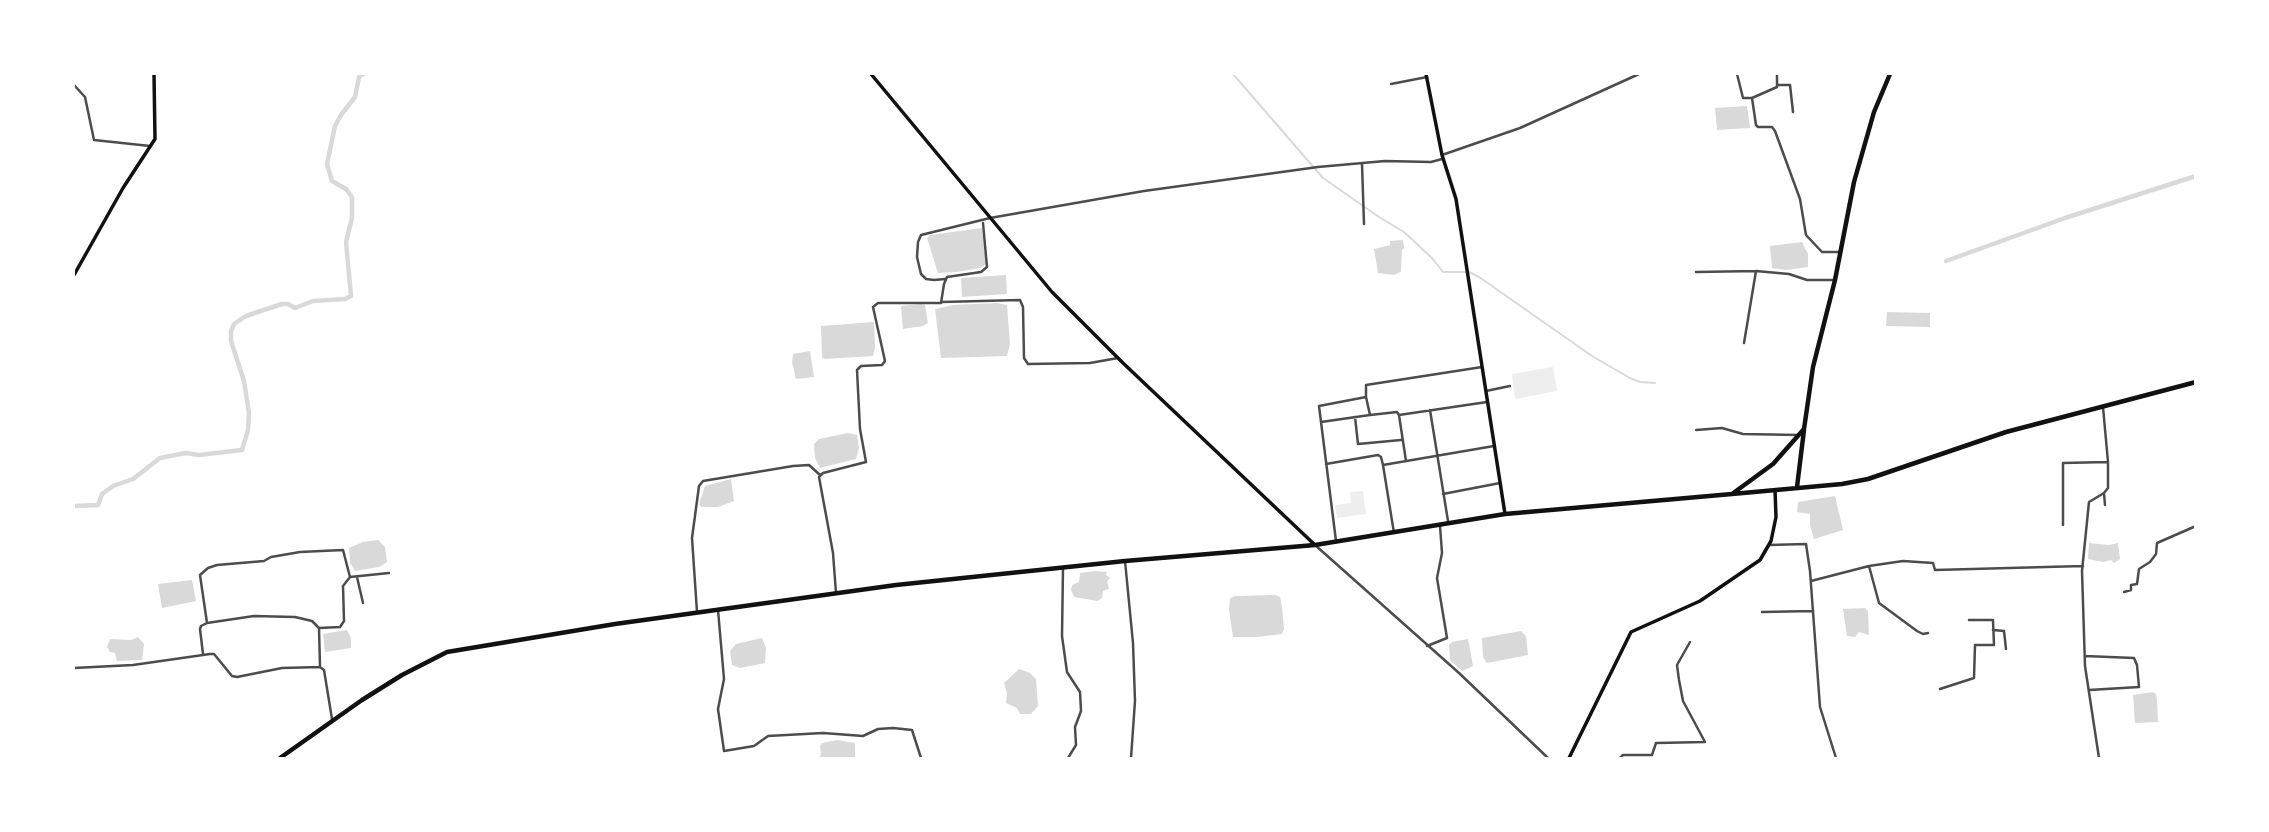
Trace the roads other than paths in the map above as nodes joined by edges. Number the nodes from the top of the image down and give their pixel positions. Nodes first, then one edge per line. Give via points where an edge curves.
1 (154, 74) edge
2 (871, 74) edge
3 (1639, 74) edge
4 (1737, 74) edge
5 (1777, 74) edge
6 (1890, 74) edge
7 (1427, 75) edge
8 (1391, 84) dead end
9 (74, 85) edge
10 (1778, 85) junction
11 (1752, 98) junction
12 (1793, 113) dead end
13 (150, 146) junction
14 (1442, 157) junction
15 (1362, 163) junction
16 (990, 218) junction
17 (983, 222) junction
18 (1364, 224) dead end
19 (1840, 252) junction
20 (1756, 271) junction
21 (1696, 272) dead end
22 (74, 275) edge
23 (946, 279) junction
24 (1835, 280) junction
25 (942, 302) junction
26 (1744, 344) dead end
27 (1118, 358) junction
28 (1482, 367) junction
29 (2196, 382) edge
30 (1510, 386) dead end
31 (1486, 391) junction
32 (1366, 397) junction
33 (1488, 402) junction
34 (2102, 407) junction
35 (1430, 411) junction
36 (1370, 415) junction
37 (1399, 415) junction
38 (1355, 417) junction
39 (1320, 422) junction
40 (1804, 429) junction
41 (1696, 430) dead end
42 (1799, 435) junction
43 (1402, 440) junction
44 (1494, 446) junction
45 (1437, 456) junction
46 (1406, 461) junction
47 (2108, 461) junction
48 (1326, 464) junction
49 (1383, 465) junction
50 (820, 475) junction
51 (1500, 483) junction
52 (1797, 487) junction
53 (1775, 490) junction
54 (2104, 493) junction
55 (1443, 494) junction
56 (1732, 494) junction
57 (2105, 505) dead end
58 (1505, 513) junction
59 (1448, 524) junction
60 (2063, 525) dead end
61 (1440, 526) junction
62 (2196, 526) edge
63 (1394, 533) junction
64 (1336, 541) junction
65 (1315, 545) junction
66 (1769, 545) junction
67 (1125, 561) junction
68 (1869, 566) junction
69 (2083, 566) junction
70 (1063, 568) junction
71 (388, 573) dead end
72 (350, 577) junction
73 (357, 577) junction
74 (1811, 580) junction
75 (2124, 592) dead end
76 (836, 593) junction
77 (362, 604) dead end
78 (718, 610) junction
79 (1813, 611) junction
80 (1762, 612) dead end
81 (697, 613) junction
82 (1969, 620) dead end
83 (207, 623) junction
84 (319, 628) junction
85 (1993, 630) junction
86 (1928, 633) dead end
87 (1690, 642) dead end
88 (1427, 646) junction
89 (2006, 649) dead end
90 (204, 655) junction
91 (2085, 656) junction
92 (320, 667) junction
93 (74, 668) edge
94 (1940, 689) dead end
95 (2089, 690) junction
96 (332, 719) junction
97 (280, 758) edge
98 (921, 758) edge
99 (1068, 758) edge
100 (1130, 758) edge
101 (1548, 758) edge
102 (1569, 758) edge
103 (1620, 758) edge
104 (1836, 758) edge
105 (2099, 758) edge

1 - 13 main road via 156,123
2 - 16 main road
3 - 14 street via 1520,128
4 - 11 street via 1743,98
5 - 10 street
6 - 19 highway via 1864,142
7 - 8 street
7 - 14 main road
9 - 13 street via 85,97 94,140
10 - 11 street
10 - 12 street via 1790,85
11 - 19 street via 1756,127 1772,127 1779,141 1800,200 1806,235 1822,252
13 - 22 main road
14 - 15 street via 1431,162
14 - 28 main road via 1456,199
15 - 16 street via 1143,191
15 - 18 street
16 - 17 street
16 - 27 main road via 1052,292
17 - 23 street via 987,267
17 - 23 street via 921,236 917,257 921,274 926,279
19 - 24 highway
20 - 21 street
20 - 24 street
20 - 26 street
23 - 25 street
24 - 40 highway via 1813,368
25 - 27 street via 1020,300 1028,364
25 - 50 street via 875,304 885,361 857,370 866,462
27 - 65 main road
28 - 31 main road
28 - 32 street via 1366,385
29 - 34 highway
30 - 31 street
31 - 33 main road
32 - 36 street
32 - 39 street via 1320,405
33 - 35 street
33 - 44 main road
34 - 47 street
34 - 52 highway via 2006,432 1868,479
35 - 37 street
35 - 45 street
36 - 37 street
36 - 38 street
37 - 43 street
38 - 39 street
38 - 43 street via 1359,444
39 - 48 street
40 - 42 highway
40 - 52 highway
41 - 42 street
42 - 56 highway via 1773,464
43 - 46 street
44 - 45 street
44 - 51 main road
45 - 46 street
45 - 55 street
46 - 49 street
47 - 54 street
47 - 60 street via 2063,463
48 - 49 street via 1378,455
48 - 64 street
49 - 63 street
50 - 76 street
50 - 81 street via 809,465 703,481 692,538
51 - 55 street
51 - 58 main road
52 - 53 highway
53 - 56 highway
53 - 66 main road via 1776,517
54 - 57 street
54 - 69 street via 2089,502
55 - 59 street
56 - 58 highway
58 - 59 highway
59 - 61 highway
61 - 63 highway
61 - 88 street via 1437,578 1447,638
62 - 75 street via 2157,543 2157,554 2139,569 2137,584
63 - 64 highway
64 - 65 highway
65 - 67 highway
65 - 88 street
66 - 74 street via 1806,544
66 - 102 main road via 1760,560 1700,601 1631,632
67 - 70 highway
67 - 100 street via 1134,654
68 - 69 street via 1903,561 1933,563 1935,570
68 - 74 street
68 - 86 street via 1879,603 1917,631
69 - 91 street
70 - 76 highway
70 - 99 street via 1062,636 1068,672 1080,692 1081,710 1075,727 1076,745
71 - 73 street
72 - 73 street
72 - 83 street via 342,549 208,568 199,581
72 - 84 street via 343,586 343,625
73 - 77 street
74 - 79 street
76 - 78 highway
78 - 81 highway
78 - 98 street via 724,680 718,709 724,751 754,746 768,736 863,736 893,728 912,730
79 - 80 street
79 - 104 street via 1821,708
81 - 96 highway via 447,652
82 - 85 street via 1993,620
83 - 84 street via 254,616 295,617
83 - 90 street via 200,629
84 - 92 street
85 - 89 street via 2004,631
85 - 94 street via 1994,645 1975,645 1974,678
87 - 103 street via 1677,665 1679,680 1683,701 1705,742 1656,743 1652,755
88 - 101 street
90 - 92 street via 214,654 237,677 282,668
90 - 93 street
91 - 95 street
91 - 95 street via 2134,658 2137,665 2139,687
92 - 96 street
95 - 105 street
96 - 97 highway

